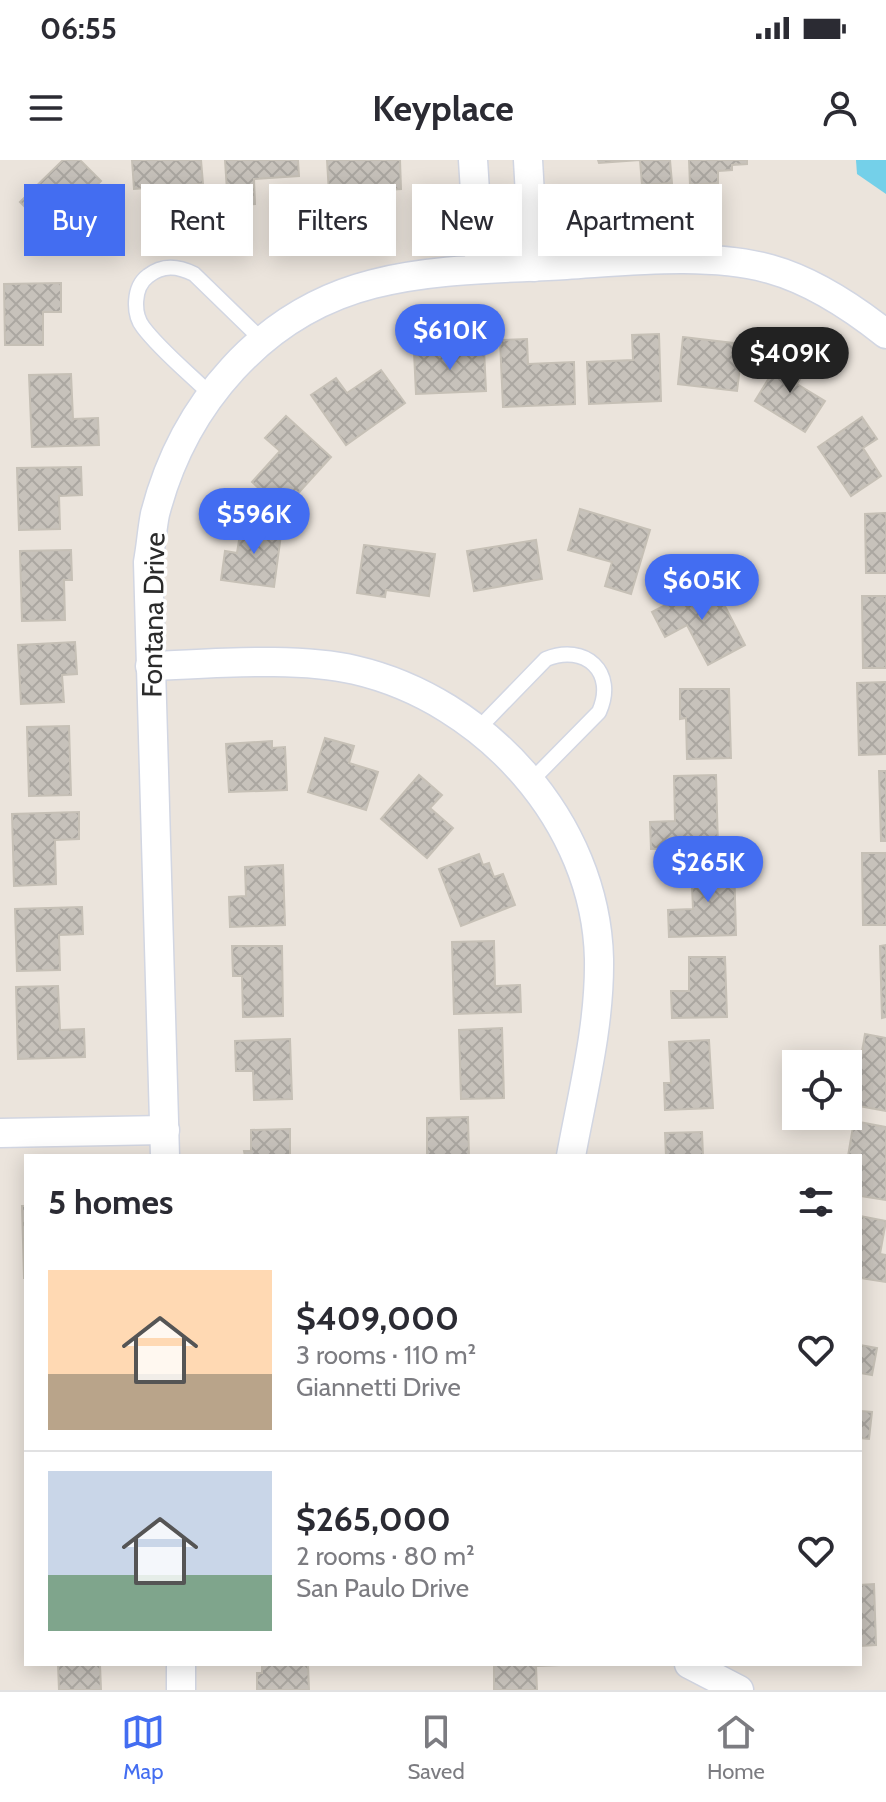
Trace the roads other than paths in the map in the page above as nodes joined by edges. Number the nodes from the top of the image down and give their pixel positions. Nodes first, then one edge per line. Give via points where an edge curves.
1 (473, 160) edge
2 (528, 160) edge
3 (534, 267) junction
4 (480, 269) junction
5 (886, 334) edge
6 (262, 340) junction
7 (210, 394) junction
8 (150, 666) junction
9 (479, 728) junction
10 (531, 781) junction
11 (0, 1133) edge
12 (165, 1143) edge
13 (571, 1154) edge
14 (181, 1666) edge
15 (687, 1674) edge
16 (181, 1690) edge
17 (739, 1690) edge

1 - 4 street
2 - 3 street
3 - 4 street, Fontana Drive
3 - 5 street, Fontana Drive via 708,260 770,269 823,291
4 - 6 street, Fontana Drive via 370,285 312,309
6 - 7 street, Fontana Drive
6 - 7 lane via 194,274 166,267 144,278 136,300 142,326
7 - 8 street, Fontana Drive via 177,453 155,517 148,562
8 - 9 street via 307,663 352,669 419,692
8 - 12 street, Fontana Drive
9 - 10 street
9 - 10 lane via 546,659 576,654 596,666 605,683 599,712
10 - 13 street via 567,836 595,920 597,1004
11 - 12 street
14 - 16 street
15 - 17 street

